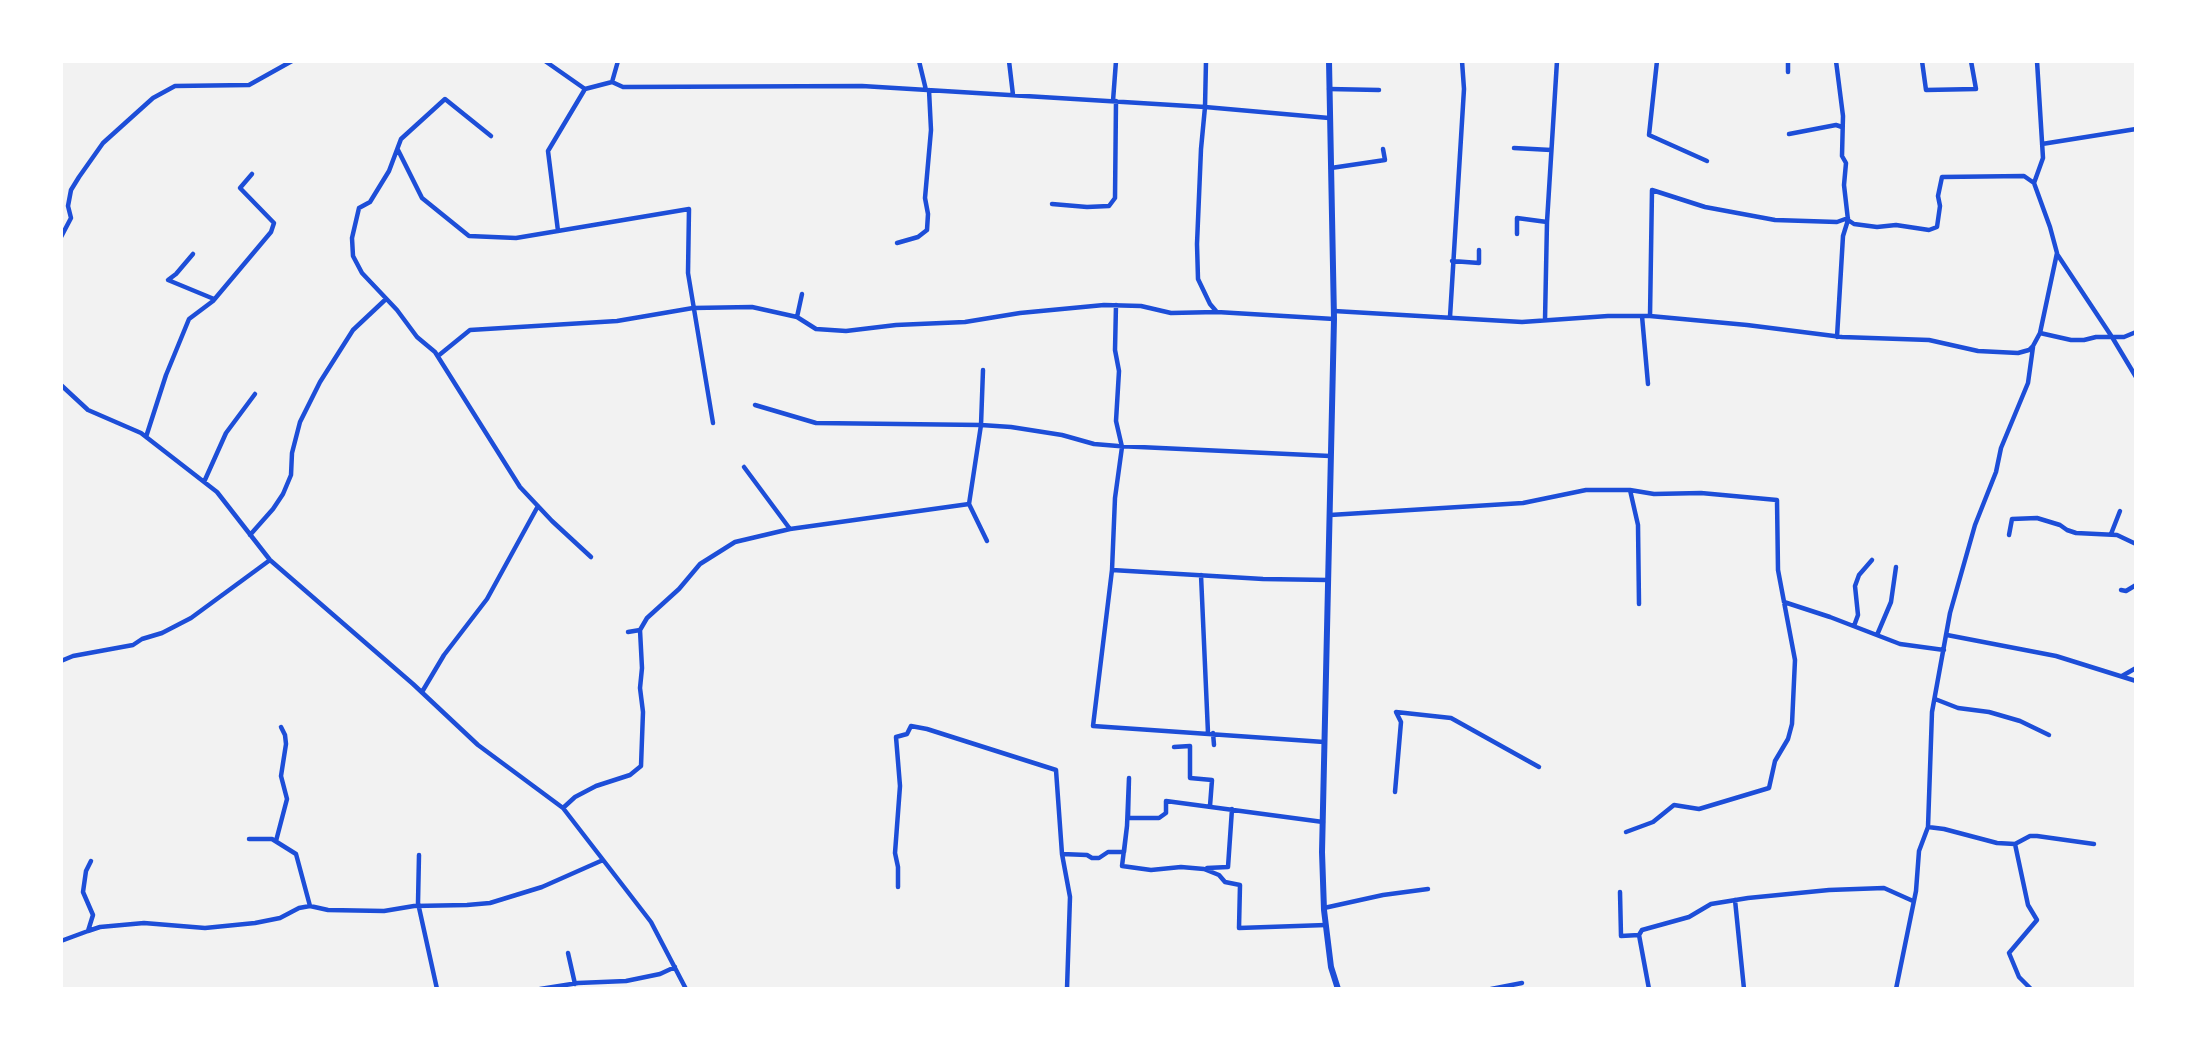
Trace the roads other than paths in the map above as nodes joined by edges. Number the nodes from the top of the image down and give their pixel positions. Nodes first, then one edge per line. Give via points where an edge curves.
1 (292, 61) edge
2 (545, 61) edge
3 (618, 61) edge
4 (919, 61) edge
5 (1009, 61) edge
6 (1116, 61) edge
7 (1206, 61) edge
8 (1329, 61) edge
9 (1462, 61) edge
10 (1557, 61) edge
11 (1657, 61) edge
12 (1788, 61) edge
13 (1836, 61) edge
14 (1922, 61) edge
15 (1971, 61) edge
16 (2037, 61) edge
17 (1788, 72) dead end
18 (612, 82) junction
19 (585, 89) junction
20 (1329, 89) junction
21 (928, 90) junction
22 (1379, 90) dead end
23 (1013, 95) junction
24 (1114, 101) junction
25 (1205, 107) junction
26 (1329, 118) junction
27 (1842, 127) junction
28 (2136, 129) edge
29 (1788, 134) dead end
30 (491, 136) dead end
31 (2042, 144) junction
32 (1514, 148) dead end
33 (397, 149) junction
34 (1383, 149) dead end
35 (1551, 150) junction
36 (1707, 161) dead end
37 (1330, 168) junction
38 (252, 174) dead end
39 (2034, 183) junction
40 (1052, 204) dead end
41 (1848, 219) junction
42 (1548, 222) junction
43 (558, 231) junction
44 (1517, 234) dead end
45 (61, 237) edge
46 (897, 243) dead end
47 (1479, 250) dead end
48 (2057, 253) junction
49 (193, 254) dead end
50 (1452, 261) junction
51 (802, 294) dead end
52 (214, 299) junction
53 (386, 299) junction
54 (1116, 305) junction
55 (693, 308) junction
56 (1333, 311) junction
57 (1217, 312) junction
58 (1642, 316) junction
59 (797, 317) junction
60 (1450, 317) junction
61 (1650, 317) junction
62 (1334, 319) junction
63 (1545, 320) junction
64 (2136, 332) edge
65 (2040, 333) junction
66 (1837, 337) junction
67 (2112, 337) junction
68 (2033, 346) junction
69 (438, 356) junction
70 (983, 370) dead end
71 (2136, 377) edge
72 (1648, 384) dead end
73 (61, 385) edge
74 (255, 394) dead end
75 (754, 405) dead end
76 (713, 423) dead end
77 (981, 425) junction
78 (146, 437) junction
79 (1122, 447) junction
80 (1330, 456) junction
81 (744, 467) dead end
82 (204, 482) junction
83 (1630, 490) junction
84 (970, 505) junction
85 (538, 506) junction
86 (2120, 511) dead end
87 (1329, 515) junction
88 (790, 529) junction
89 (2111, 534) junction
90 (250, 535) junction
91 (2009, 535) dead end
92 (988, 541) dead end
93 (2136, 544) edge
94 (591, 557) dead end
95 (270, 560) junction
96 (1872, 560) dead end
97 (1896, 567) dead end
98 (1112, 570) junction
99 (1201, 575) junction
100 (1328, 580) junction
101 (2136, 585) edge
102 (2121, 590) dead end
103 (1783, 602) junction
104 (1639, 604) dead end
105 (1854, 626) junction
106 (640, 630) junction
107 (628, 632) dead end
108 (1877, 635) junction
109 (1947, 635) junction
110 (1944, 650) junction
111 (61, 661) edge
112 (2136, 668) edge
113 (2121, 677) junction
114 (2136, 681) edge
115 (422, 692) junction
116 (1935, 699) junction
117 (281, 727) dead end
118 (1211, 733) junction
119 (2049, 735) dead end
120 (1324, 742) junction
121 (1214, 745) dead end
122 (1174, 747) dead end
123 (1539, 767) dead end
124 (1395, 792) dead end
125 (1210, 806) junction
126 (563, 808) junction
127 (1232, 809) junction
128 (1323, 822) junction
129 (1127, 826) junction
130 (1928, 827) junction
131 (1626, 832) dead end
132 (249, 839) dead end
133 (276, 841) junction
134 (2015, 844) junction
135 (2094, 844) dead end
136 (1062, 854) junction
137 (418, 855) dead end
138 (603, 860) junction
139 (91, 861) dead end
140 (1204, 869) junction
141 (898, 887) dead end
142 (1428, 889) dead end
143 (1620, 892) dead end
144 (1735, 900) junction
145 (1913, 901) junction
146 (310, 906) junction
147 (420, 906) junction
148 (1324, 908) junction
149 (1326, 925) junction
150 (88, 931) junction
151 (1639, 934) junction
152 (61, 941) edge
153 (568, 953) dead end
154 (675, 967) junction
155 (1522, 983) dead end
156 (575, 984) junction
157 (437, 989) edge
158 (540, 989) edge
159 (686, 989) edge
160 (1067, 989) edge
161 (1338, 989) edge
162 (1491, 989) edge
163 (1649, 989) edge
164 (1744, 989) edge
165 (1896, 989) edge
166 (2031, 989) edge

1 - 45 street via 249,85 175,86 153,99 103,143 79,177 71,190 71,218
2 - 19 street
3 - 18 street
4 - 21 street
5 - 23 street
6 - 24 street
7 - 25 street
8 - 20 main road
9 - 50 street
10 - 35 street
11 - 36 street via 1649,135
12 - 17 street
13 - 27 street
14 - 15 street via 1926,90 1976,89
16 - 31 street
18 - 19 street
18 - 21 street via 635,88 862,86
19 - 43 street via 548,151
20 - 22 street
20 - 26 main road
21 - 23 street
21 - 46 street via 927,230
23 - 24 street
24 - 25 street
24 - 40 street via 1115,198 1109,205 1087,208
25 - 26 street
25 - 57 street via 1198,279
26 - 37 main road
27 - 29 street
27 - 41 street
28 - 31 street
30 - 33 street via 445,99 401,139
31 - 39 street via 2043,158
32 - 35 street
33 - 43 street via 422,198 469,236 516,238
33 - 53 street via 370,202 359,208 352,238 353,256 362,273
34 - 37 street via 1385,160
35 - 42 street
37 - 56 main road
38 - 52 street via 240,188 274,223
39 - 41 street via 2024,176 1942,177 1937,227 1929,230 1854,224
39 - 48 street
41 - 61 street via 1775,220 1705,207 1653,190
41 - 66 street
42 - 44 street via 1517,218
42 - 63 street
43 - 55 street via 689,209 688,273
47 - 50 street via 1479,263
48 - 65 street
48 - 67 street
49 - 52 street via 168,280
50 - 60 street
51 - 59 street
52 - 78 street via 189,319
53 - 69 street
53 - 90 street via 353,330 320,382 300,422 283,494
54 - 57 street via 1171,313
54 - 59 street via 846,331 816,329
54 - 79 street via 1116,421
55 - 59 street via 752,307
55 - 69 street via 617,321 470,330
55 - 76 street
56 - 60 street
56 - 62 main road
57 - 62 street
58 - 61 street
58 - 63 street
58 - 72 street
60 - 63 street
61 - 66 street
62 - 80 main road
64 - 67 street
65 - 67 street via 2071,340
65 - 68 street
66 - 68 street via 1929,340 2005,353
67 - 71 street
68 - 109 street via 2030,376 1975,525
69 - 85 street via 520,486
70 - 77 street
73 - 78 street via 88,410
74 - 82 street via 226,433
75 - 77 street via 816,423
77 - 79 street
77 - 84 street
78 - 82 street
79 - 80 street
79 - 98 street
80 - 87 main road
81 - 88 street
82 - 90 street
83 - 87 street via 1586,490 1523,503
83 - 103 street via 1777,500
83 - 104 street via 1637,525
84 - 88 street
84 - 92 street
85 - 94 street
85 - 115 street via 487,599
86 - 89 street
87 - 100 main road
88 - 106 street via 735,542 699,564
89 - 91 street via 2076,533 2046,520 2022,518 2012,519
89 - 93 street
90 - 95 street
95 - 111 street via 191,618 162,633 133,645
95 - 115 street
96 - 105 street via 1855,586
97 - 108 street via 1891,602
98 - 99 street
98 - 118 street via 1093,726
99 - 100 street
99 - 118 street
100 - 120 main road
101 - 102 street
103 - 105 street
103 - 131 street via 1795,660 1792,724 1769,788 1699,809 1674,805 1653,822
105 - 108 street
106 - 107 street
106 - 126 street via 641,766 575,797
108 - 110 street via 1900,644
109 - 110 street
109 - 113 street via 2056,656
110 - 116 street
112 - 113 street
113 - 114 street
115 - 126 street via 478,745
116 - 119 street via 2020,721
116 - 130 street
117 - 133 street via 286,738 281,776 287,799
118 - 120 street
118 - 121 street
120 - 128 main road
122 - 125 street via 1190,746 1190,778 1212,780
123 - 124 street via 1451,719 1396,712 1401,722
125 - 127 street
125 - 129 street via 1166,801 1167,813 1159,818 1128,818 1129,778
126 - 138 street
127 - 128 street
127 - 140 street via 1228,867
128 - 148 main road
129 - 136 street via 1124,852 1108,852 1099,858
129 - 140 street via 1122,866
130 - 134 street
130 - 145 street via 1919,851
132 - 133 street
133 - 146 street via 296,854
134 - 135 street via 2030,836
134 - 166 street via 2028,905 2037,920 2009,953 2019,977
136 - 141 street via 1056,770 911,726 896,737
136 - 160 street via 1070,897
137 - 147 street
138 - 147 street via 542,887 490,902
138 - 154 street via 652,922
139 - 150 street via 83,892 93,915
140 - 149 street via 1240,885 1239,928
142 - 148 street
143 - 151 street via 1621,936
144 - 145 street via 1884,888
144 - 151 street via 1711,904 1689,917
144 - 164 street
145 - 165 street
146 - 147 street via 384,911
146 - 150 street via 255,923 205,928 144,923
147 - 157 street
148 - 149 main road
149 - 161 main road
150 - 152 street
151 - 163 street
153 - 156 street
154 - 156 street via 626,981
154 - 159 street
155 - 162 street
156 - 158 street

